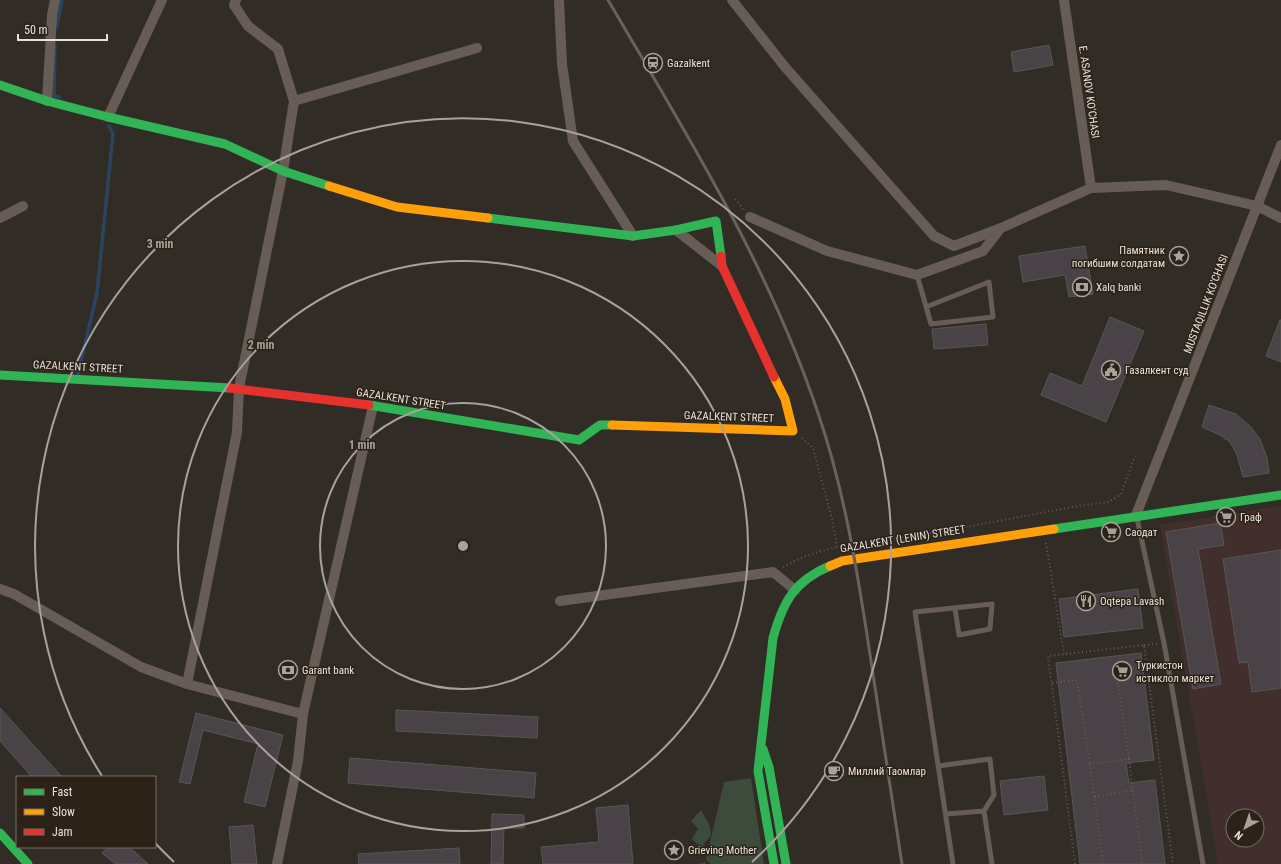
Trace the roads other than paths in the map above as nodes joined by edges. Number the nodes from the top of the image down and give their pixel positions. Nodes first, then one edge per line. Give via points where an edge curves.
1 (55, 0) edge
2 (162, 0) edge
3 (236, 0) edge
4 (559, 0) edge
5 (732, 0) edge
6 (1064, 0) edge
7 (477, 48) dead end
8 (0, 85) edge
9 (47, 101) junction
10 (294, 101) junction
11 (108, 117) junction
12 (1281, 145) edge
13 (283, 171) junction
14 (1091, 188) junction
15 (23, 206) dead end
16 (1257, 206) junction
17 (750, 217) dead end
18 (0, 218) edge
19 (1281, 218) edge
20 (1001, 228) junction
21 (676, 230) junction
22 (633, 236) junction
23 (722, 266) junction
24 (917, 275) junction
25 (926, 307) junction
26 (0, 375) edge
27 (239, 388) junction
28 (373, 406) junction
29 (1281, 495) edge
30 (1136, 516) junction
31 (0, 589) edge
32 (794, 590) junction
33 (560, 602) dead end
34 (955, 608) junction
35 (187, 684) junction
36 (304, 714) junction
37 (761, 742) junction
38 (938, 766) junction
39 (984, 811) junction
40 (946, 814) junction
41 (0, 833) edge
42 (0, 845) edge
43 (17, 864) edge
44 (28, 864) edge
45 (277, 864) edge
46 (774, 864) edge
47 (786, 864) edge
48 (953, 864) edge
49 (992, 864) edge
50 (1203, 864) edge

1 - 9 street
2 - 11 street
3 - 10 street via 234,5 248,26 278,49
4 - 22 street via 562,64 573,141
5 - 20 street via 786,67 934,236 954,246
6 - 14 street, E. ASANOV KO'CHASI
7 - 10 street
8 - 9 street
9 - 11 street
10 - 13 street
11 - 13 street via 225,144
12 - 16 street, MUSTAQILLIK KO'CHASI
13 - 22 street via 397,207
13 - 27 street
14 - 16 street via 1166,185
14 - 20 street
15 - 18 street
16 - 19 street
16 - 30 street, MUSTAQILLIK KO'CHASI
17 - 24 street via 828,251
20 - 24 street via 983,251
21 - 22 street
21 - 23 street
21 - 23 street via 716,221
23 - 28 street, GAZALKENT STREET via 785,399 793,431 600,425 579,440
24 - 25 lane
25 - 25 lane via 931,324 993,317 988,282
26 - 27 street, GAZALKENT STREET
27 - 28 street, GAZALKENT STREET
27 - 35 street via 237,432
28 - 36 street
29 - 30 street, GAZALKENT (LENIN) STREET
30 - 32 street, GAZALKENT (LENIN) STREET via 842,561 816,571
30 - 50 lane via 1164,643
31 - 35 street via 14,594 141,666
32 - 33 street via 773,572
32 - 37 street, GAZALKENT (LENIN) STREET via 782,608 774,629
34 - 34 lane via 992,604 990,629 959,635
34 - 38 lane via 915,612
35 - 36 street
36 - 45 street via 298,761
37 - 46 street via 758,769
37 - 47 street, GAZALKENT (LENIN) STREET via 769,767
38 - 39 lane via 990,759 994,796
38 - 40 lane
39 - 40 lane
39 - 49 lane
40 - 48 lane
41 - 44 street
42 - 43 street

